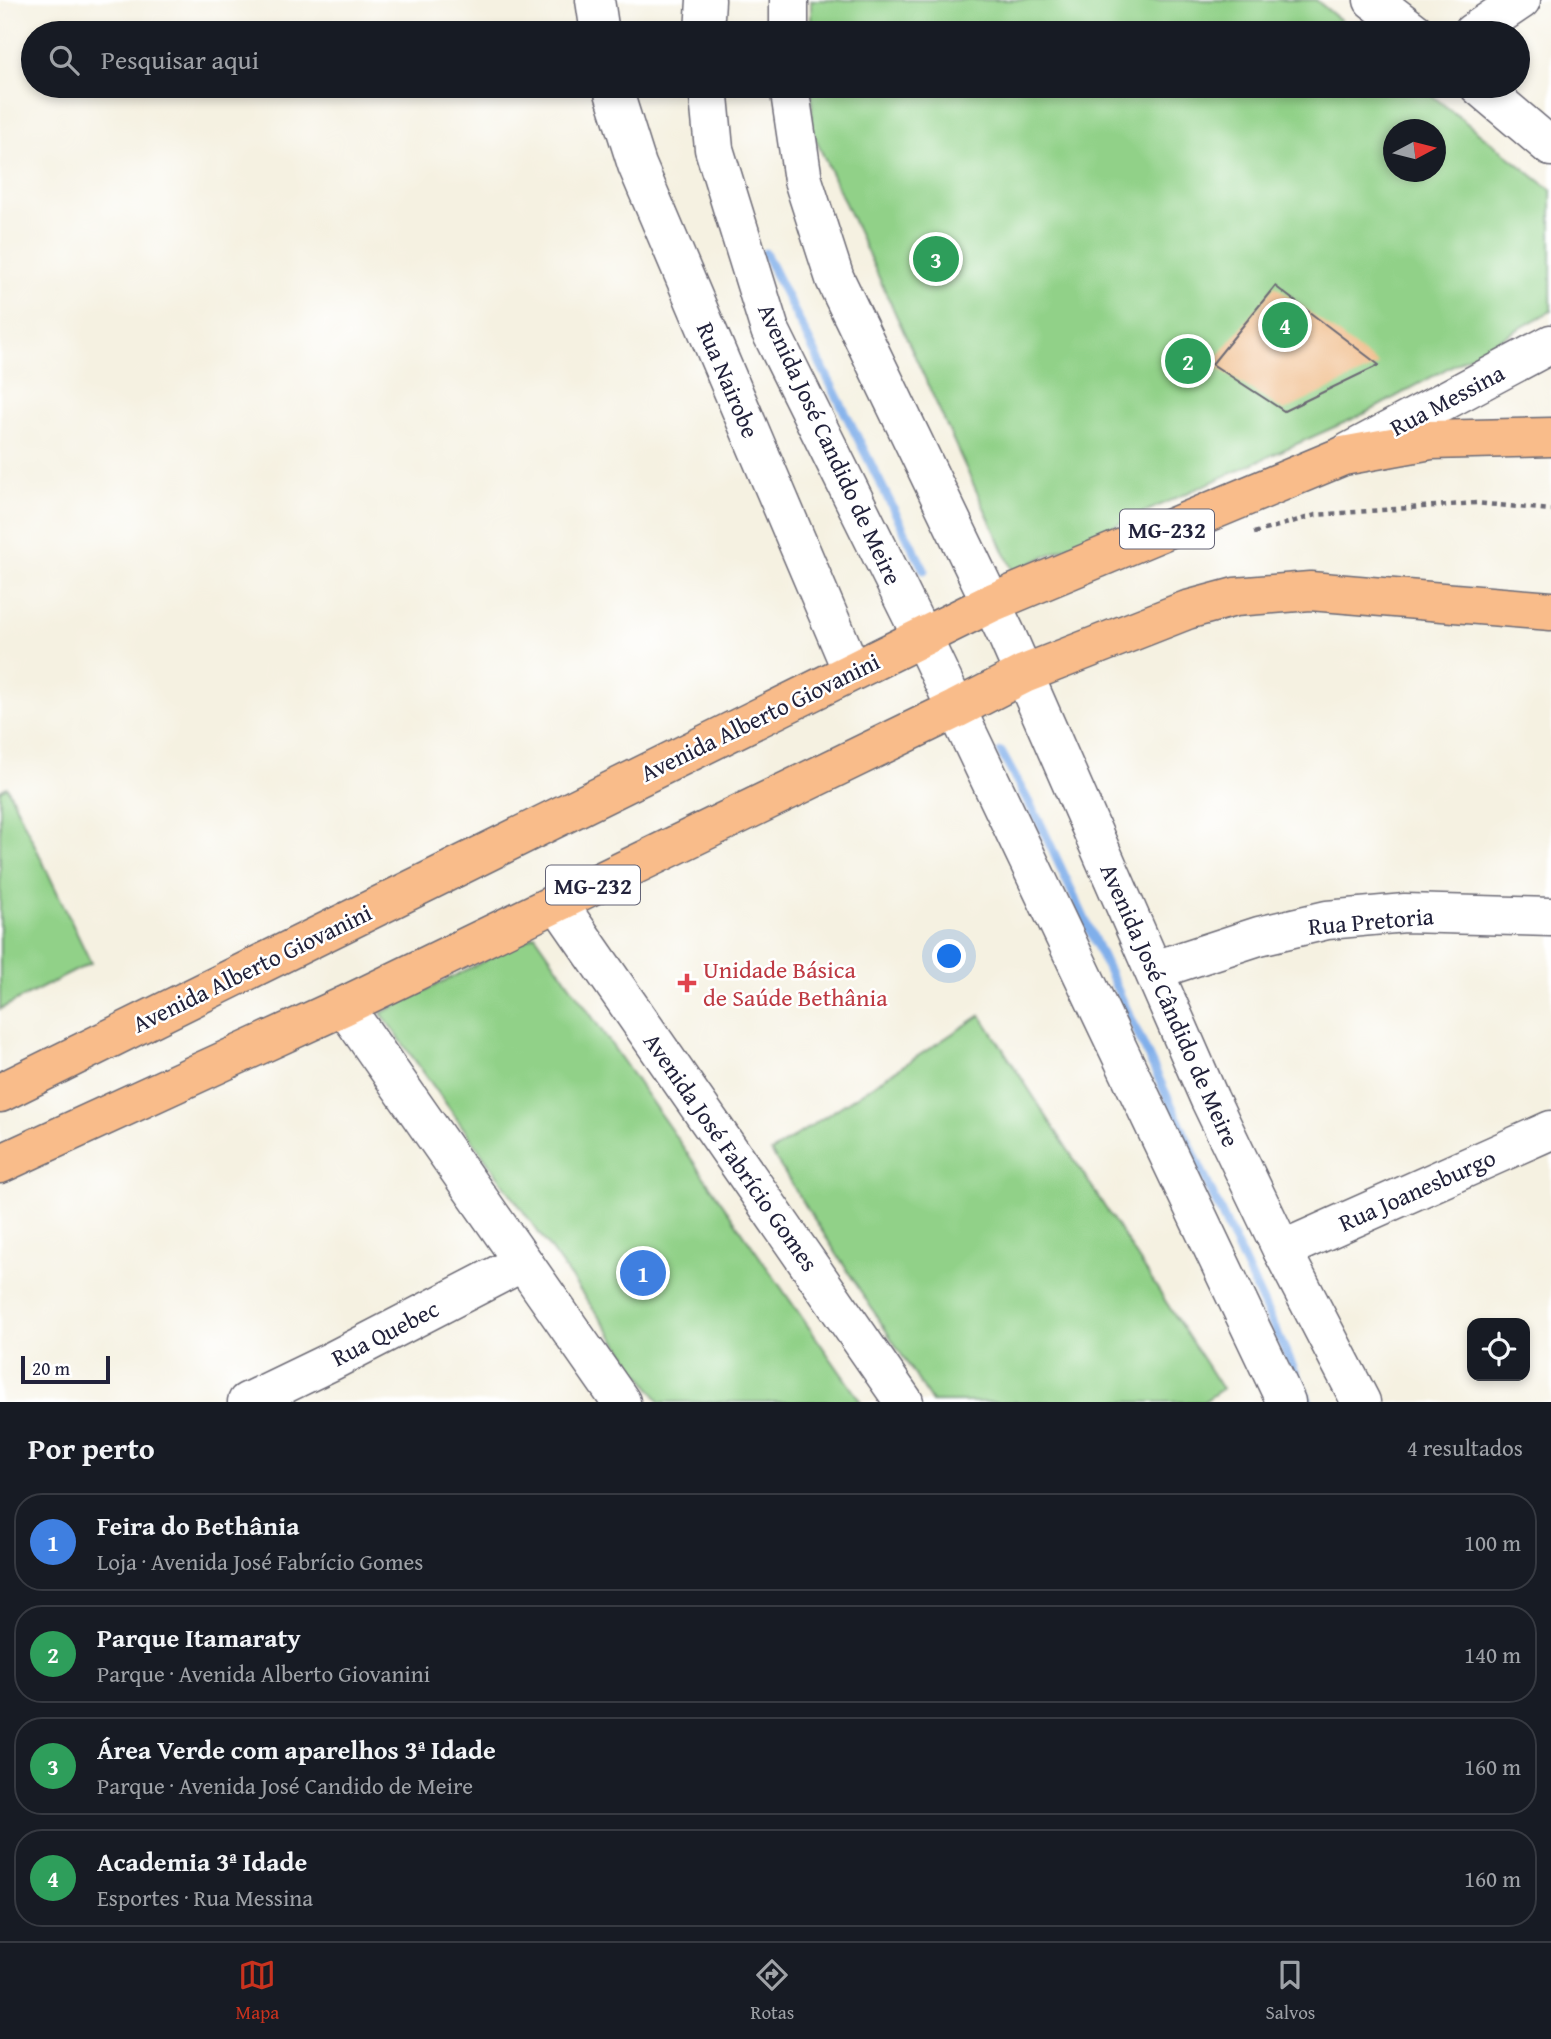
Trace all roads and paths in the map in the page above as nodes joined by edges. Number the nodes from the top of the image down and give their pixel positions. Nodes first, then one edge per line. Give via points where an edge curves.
1 (595, 0) edge
2 (706, 0) edge
3 (789, 0) edge
4 (1373, 0) edge
5 (1521, 0) edge
6 (598, 21) edge
7 (705, 21) edge
8 (789, 21) edge
9 (1400, 21) edge
10 (1490, 21) edge
11 (616, 98) edge
12 (709, 98) edge
13 (791, 98) edge
14 (1493, 98) edge
15 (1551, 147) edge
16 (1551, 344) edge
17 (1551, 437) edge
18 (1343, 456) junction
19 (1551, 510) edge
20 (1253, 533) dead end
21 (991, 603) junction
22 (1551, 611) edge
23 (922, 637) junction
24 (852, 671) junction
25 (1024, 674) junction
26 (957, 709) junction
27 (558, 902) junction
28 (1551, 917) edge
29 (1155, 970) junction
30 (344, 1006) junction
31 (0, 1093) edge
32 (1551, 1130) edge
33 (0, 1164) edge
34 (1283, 1250) junction
35 (523, 1262) junction
36 (247, 1402) edge
37 (621, 1402) edge
38 (904, 1402) edge
39 (1286, 1402) edge
40 (1361, 1402) edge

1 - 6 street
2 - 7 street
3 - 8 street
4 - 9 street
5 - 10 street
11 - 24 street, Rua Nairobe via 637,165
12 - 23 street, Avenida José Candido de Meire via 714,149 770,330
13 - 21 street via 803,180 835,279
14 - 15 street
16 - 18 street, Rua Messina
17 - 18 main road, Avenida Alberto Giovanini / MG-232 via 1431,440
18 - 21 main road, Avenida Alberto Giovanini / MG-232
19 - 20 path via 1476,503 1316,515
21 - 23 main road, Avenida Alberto Giovanini / MG-232
21 - 25 street, Avenida José Cândido de Meire
22 - 25 main road, MG-232 via 1310,591 1235,597 1187,610
23 - 24 main road, Avenida Alberto Giovanini / MG-232
23 - 26 street
24 - 31 main road, Avenida Alberto Giovanini / MG-232
25 - 26 main road, MG-232
25 - 29 street, Avenida José Cândido de Meire
26 - 27 main road, MG-232
26 - 39 street
27 - 30 main road, MG-232
27 - 38 street, Avenida José Fabrício Gomes
28 - 29 street, Rua Pretoria via 1405,913 1327,920 1259,936
29 - 34 street, Avenida José Cândido de Meire via 1210,1100
30 - 33 main road, MG-232
30 - 35 street
32 - 34 street, Rua Joanesburgo
34 - 40 street, Avenida José Cândido de Meire
35 - 36 street, Rua Quebec
35 - 37 street

